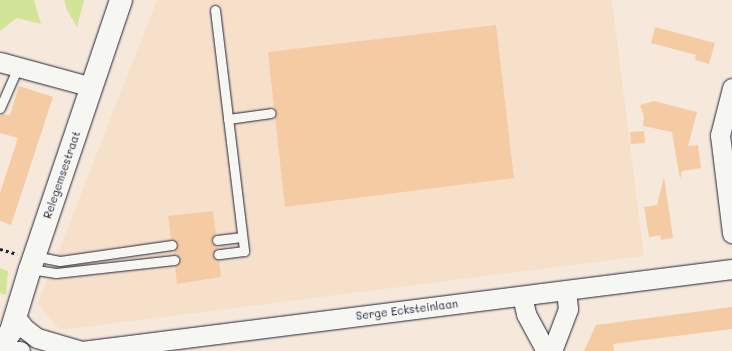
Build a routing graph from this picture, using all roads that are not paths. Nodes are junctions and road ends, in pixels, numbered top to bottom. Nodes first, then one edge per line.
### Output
1 (121, 0) edge
2 (215, 10) dead end
3 (0, 62) edge
4 (18, 67) junction
5 (92, 86) junction
6 (732, 88) edge
7 (0, 108) edge
8 (271, 113) dead end
9 (228, 119) junction
10 (732, 233) edge
11 (242, 237) junction
12 (217, 240) dead end
13 (172, 245) dead end
14 (218, 254) dead end
15 (27, 260) junction
16 (174, 260) dead end
17 (732, 269) edge
18 (566, 291) junction
19 (522, 296) junction
20 (16, 317) junction
21 (0, 348) edge
22 (3, 351) edge
23 (20, 351) edge
24 (82, 351) edge
25 (546, 351) edge
26 (552, 351) edge

1 - 5 street, Relegemsestraat
2 - 9 lane
3 - 4 street
4 - 5 street
4 - 7 lane
5 - 15 street, Relegemsestraat
6 - 10 street
8 - 9 lane
9 - 11 lane
11 - 12 lane
11 - 14 lane
13 - 15 lane
15 - 16 lane
15 - 20 street, Relegemsestraat
17 - 18 street, Serge Ecksteinlaan
18 - 19 street, Serge Ecksteinlaan
18 - 26 street
19 - 24 street, Serge Ecksteinlaan
19 - 25 street
20 - 21 street, Relegemsestraat
20 - 24 street, Serge Ecksteinlaan
22 - 23 street

